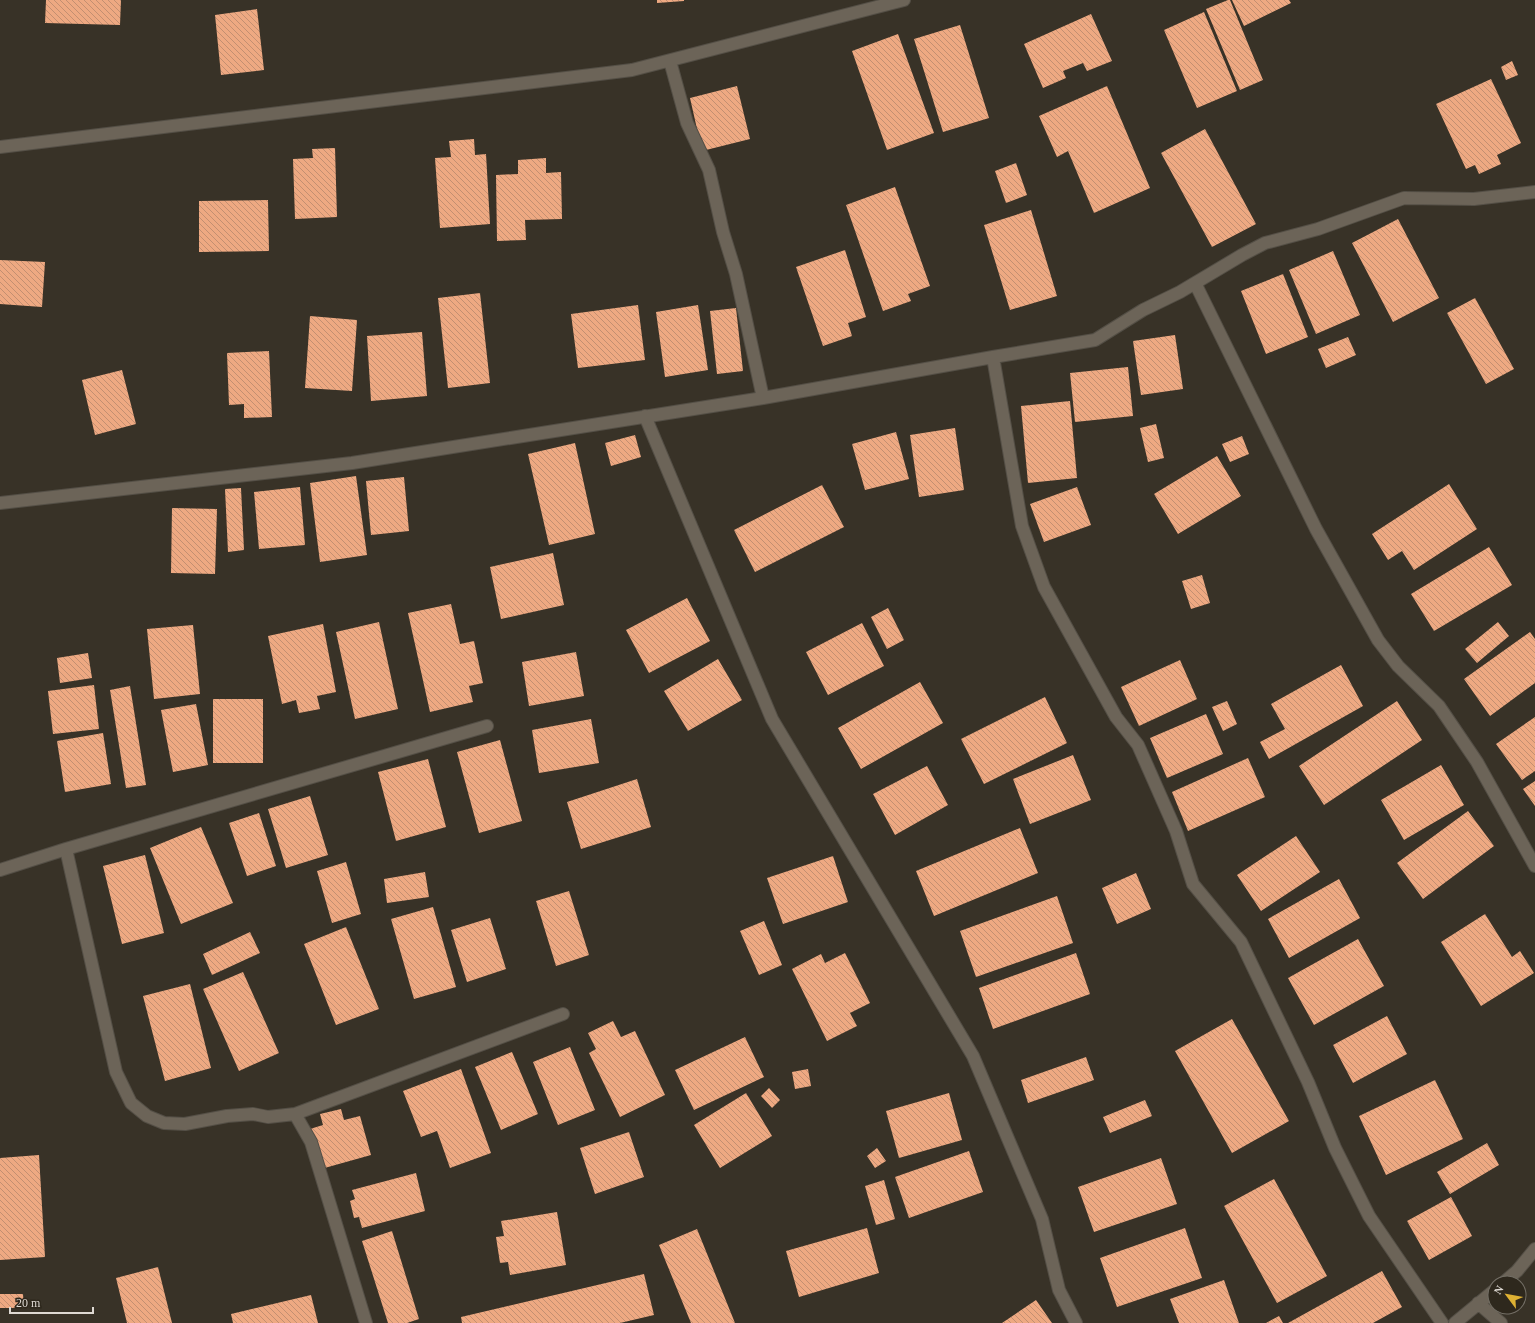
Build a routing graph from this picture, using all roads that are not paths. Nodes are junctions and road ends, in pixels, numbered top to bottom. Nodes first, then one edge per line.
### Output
1 (904, 0) edge
2 (670, 61) junction
3 (0, 147) edge
4 (1535, 192) edge
5 (1195, 283) junction
6 (992, 357) junction
7 (762, 398) junction
8 (644, 416) junction
9 (0, 503) edge
10 (487, 726) dead end
11 (66, 849) junction
12 (1535, 866) edge
13 (0, 870) edge
14 (563, 1014) dead end
15 (295, 1114) junction
16 (1535, 1249) edge
17 (1512, 1275) edge
18 (1487, 1296) edge
19 (1478, 1303) junction
20 (366, 1323) edge
21 (1076, 1323) edge
22 (1442, 1323) edge
23 (1455, 1323) edge
24 (1501, 1323) edge

1 - 2 street
2 - 3 street
2 - 7 street
4 - 5 street
5 - 6 street
5 - 12 street
6 - 7 street
6 - 22 street
7 - 8 street
8 - 9 street
8 - 21 street
10 - 11 street
11 - 13 street
11 - 15 street
14 - 15 street
15 - 20 street
16 - 17 street
18 - 19 street
19 - 23 street
19 - 24 street

